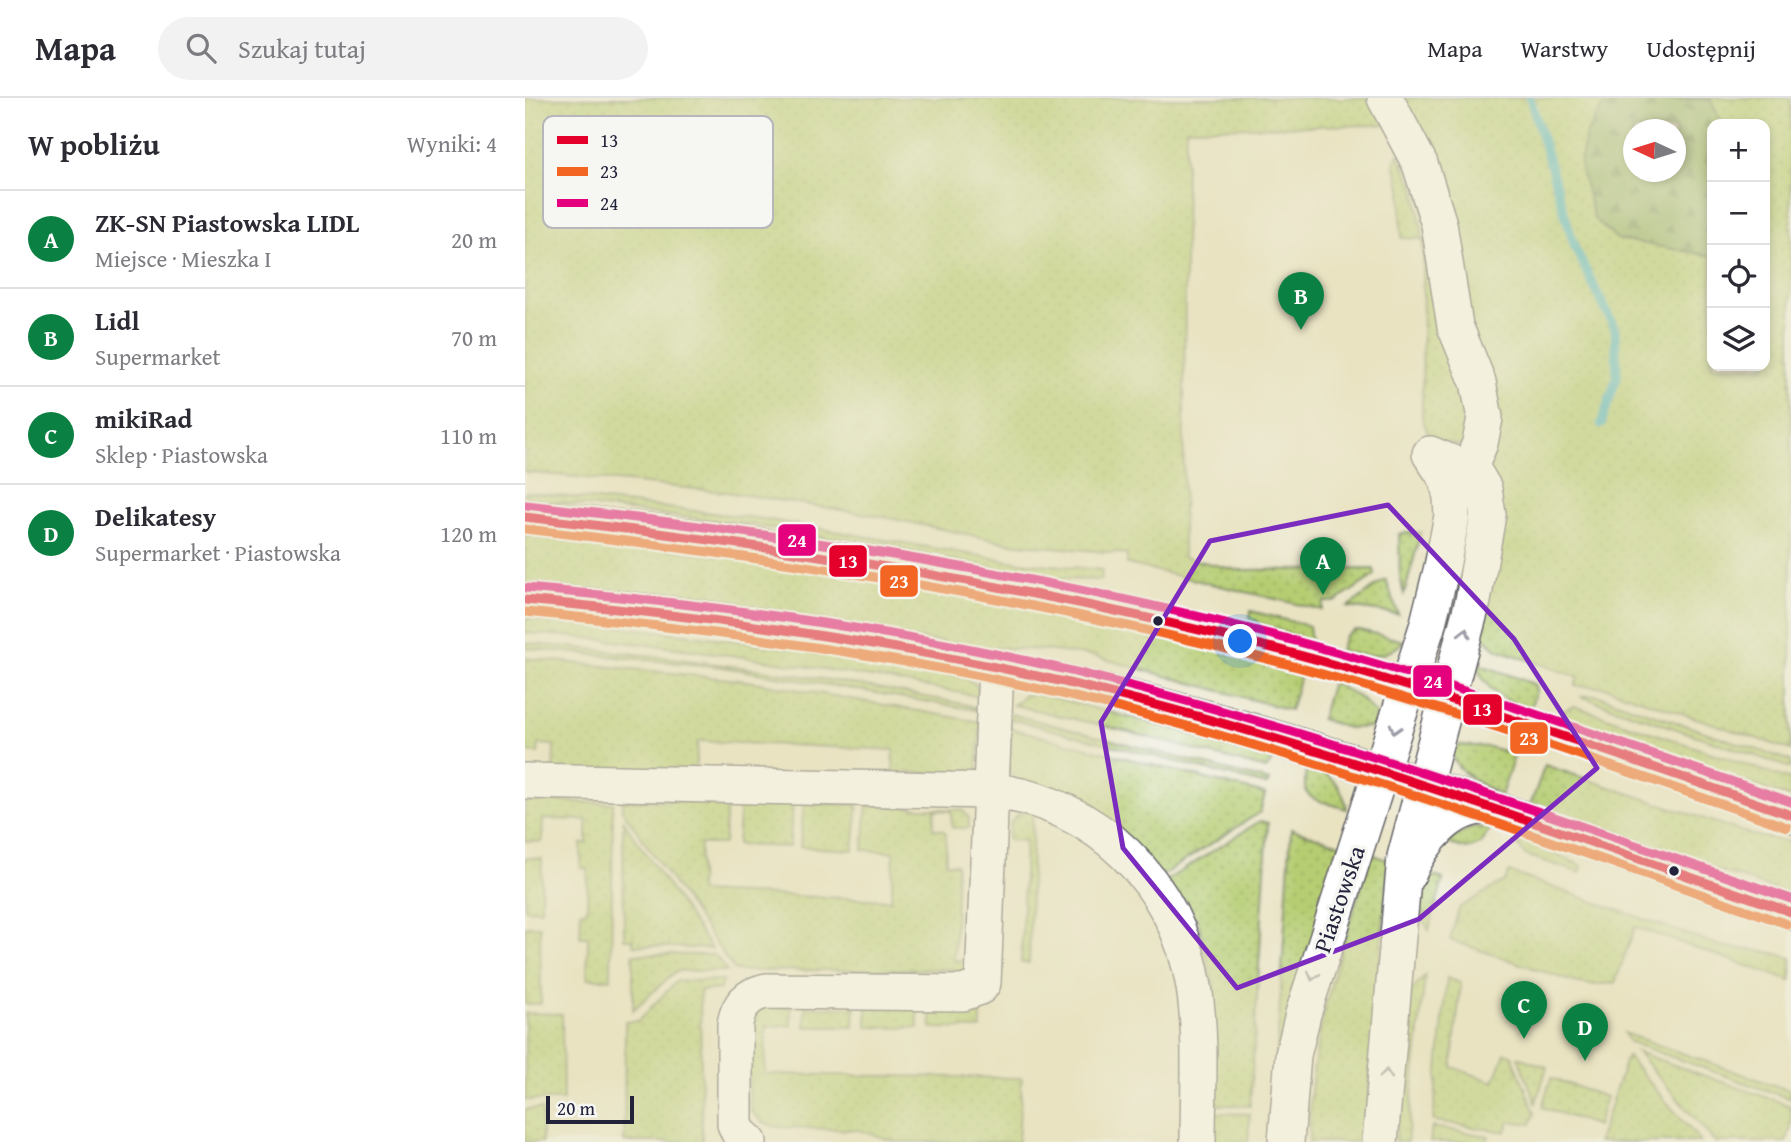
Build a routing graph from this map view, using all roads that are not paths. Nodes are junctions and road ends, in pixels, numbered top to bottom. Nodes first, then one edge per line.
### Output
1 (1385, 98) edge
2 (1460, 483) junction
3 (525, 517) edge
4 (525, 600) edge
5 (996, 667) junction
6 (1409, 686) junction
7 (1448, 699) junction
8 (1382, 772) junction
9 (525, 781) edge
10 (1422, 785) junction
11 (991, 791) junction
12 (1490, 807) junction
13 (1791, 815) edge
14 (1403, 887) junction
15 (1791, 912) edge
16 (1288, 1133) edge
17 (749, 1142) edge
18 (1198, 1142) edge
19 (1380, 1142) edge

1 - 2 street, Piastowska
2 - 6 street, Piastowska
7 -> 2 street, Piastowska
3 - 6 street
4 - 5 street
5 - 8 street
5 - 11 street
6 - 7 street
6 -> 8 street, Piastowska
7 - 10 street, Piastowska
7 - 13 street
8 - 10 street
8 -> 16 street, Piastowska
9 - 11 street
10 - 12 street
10 - 14 street, Piastowska
11 - 17 street
11 - 18 street
12 - 14 street, Piastowska
12 - 15 street
19 -> 14 street, Piastowska

